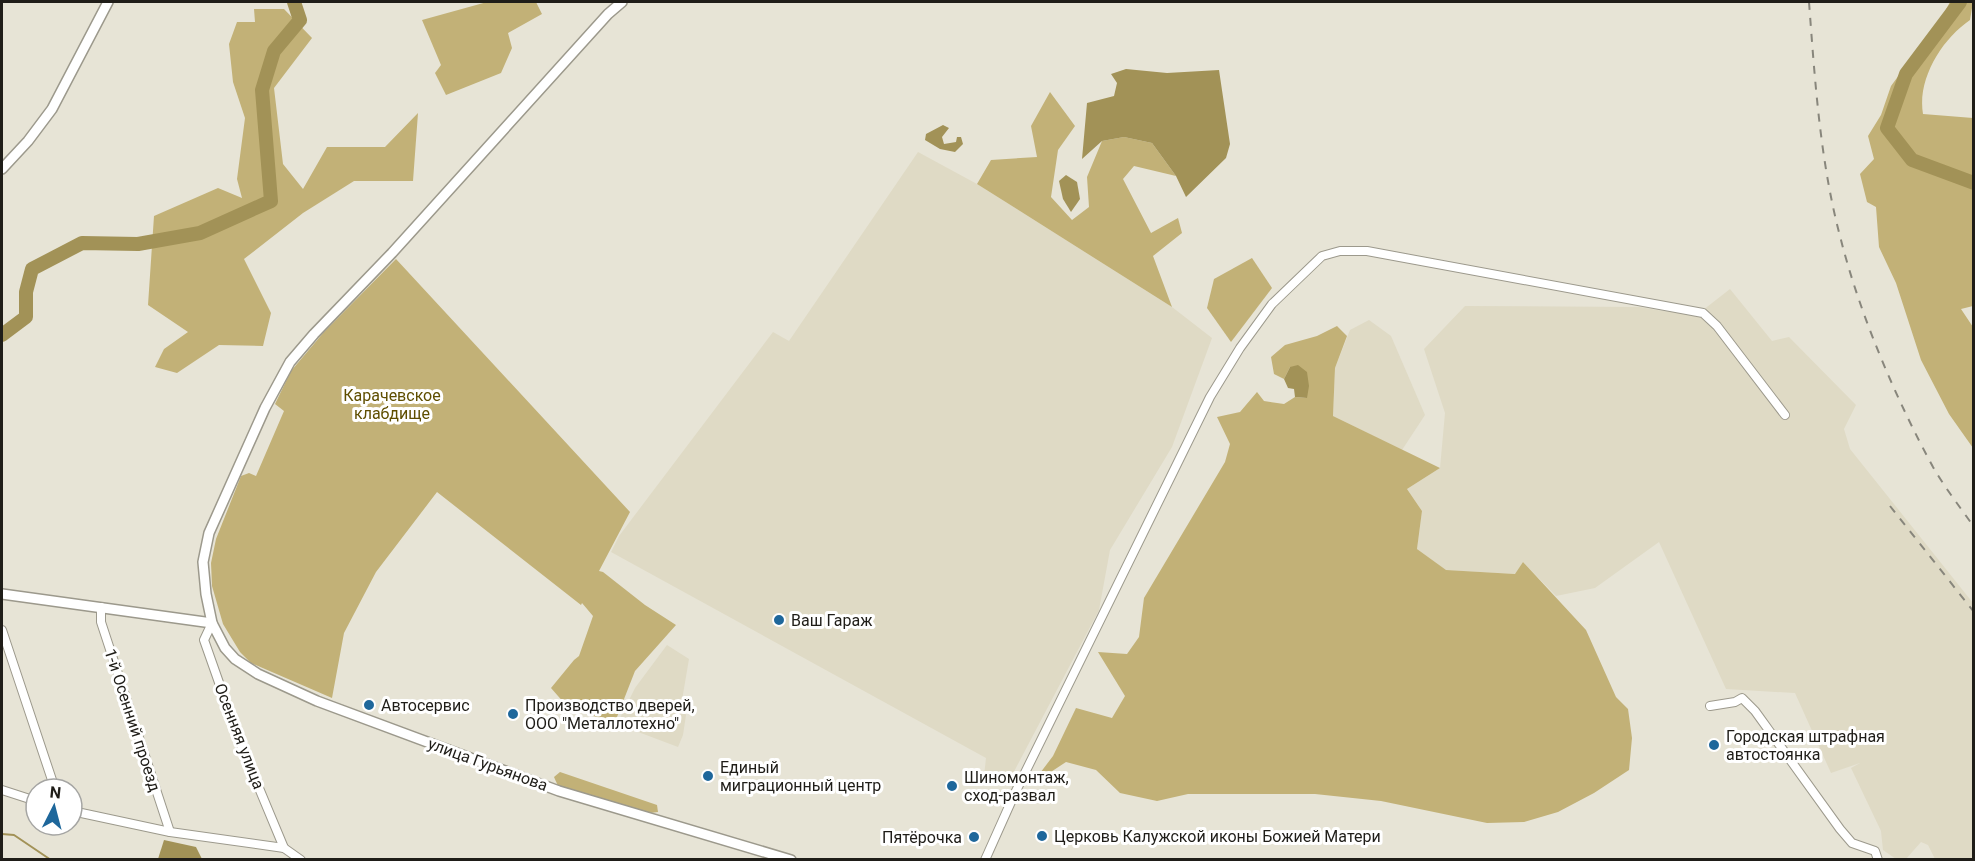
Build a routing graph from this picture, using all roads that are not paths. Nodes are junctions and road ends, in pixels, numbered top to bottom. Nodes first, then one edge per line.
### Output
1 (108, 2) edge
2 (622, 2) edge
3 (2, 169) edge
4 (1785, 415) dead end
5 (2, 594) edge
6 (101, 606) junction
7 (212, 623) junction
8 (2, 630) edge
9 (1710, 706) dead end
10 (51, 777) edge
11 (2, 790) edge
12 (24, 797) edge
13 (84, 814) edge
14 (170, 832) junction
15 (284, 848) junction
16 (301, 860) edge
17 (791, 860) edge
18 (985, 860) edge
19 (1878, 860) edge

1 - 3 street
2 - 7 street, улица Гурьянова
4 - 18 street
5 - 6 street
6 - 7 street
6 - 14 street, 1-й Осенний проезд
7 - 15 street, Осенняя улица
7 - 17 street, улица Гурьянова
8 - 10 street
9 - 19 street
11 - 12 street
13 - 14 street
14 - 15 street
15 - 16 street

